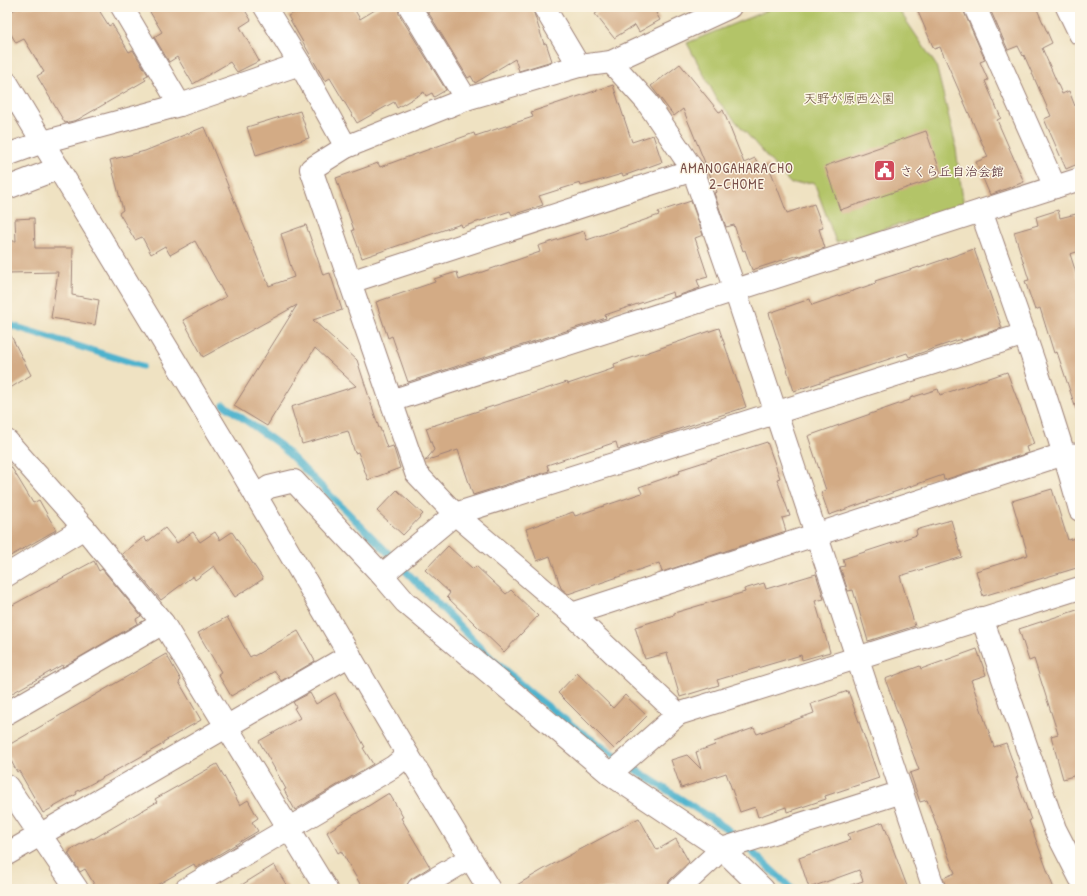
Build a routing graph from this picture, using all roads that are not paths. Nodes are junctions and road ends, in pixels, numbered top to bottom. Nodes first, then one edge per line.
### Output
1 (122, 7) edge
2 (265, 7) edge
3 (410, 7) edge
4 (544, 7) edge
5 (730, 7) edge
6 (975, 7) edge
7 (1067, 7) edge
8 (694, 14) edge
9 (1080, 34) edge
10 (611, 62) junction
11 (300, 64) junction
12 (579, 66) junction
13 (7, 83) edge
14 (466, 99) junction
15 (180, 105) junction
16 (43, 142) junction
17 (346, 147) junction
18 (7, 155) edge
19 (59, 168) junction
20 (693, 170) junction
21 (1080, 179) edge
22 (1055, 187) junction
23 (7, 188) edge
24 (981, 211) junction
25 (350, 282) junction
26 (736, 290) junction
27 (1025, 334) junction
28 (391, 401) junction
29 (776, 413) junction
30 (7, 441) edge
31 (1072, 455) edge
32 (256, 496) junction
33 (1080, 510) edge
34 (455, 514) junction
35 (84, 528) junction
36 (817, 534) junction
37 (7, 574) edge
38 (382, 575) junction
39 (1080, 588) edge
40 (572, 614) junction
41 (982, 618) junction
42 (163, 623) junction
43 (350, 655) junction
44 (857, 658) junction
45 (7, 713) edge
46 (678, 714) junction
47 (227, 727) junction
48 (408, 755) junction
49 (610, 774) junction
50 (7, 786) edge
51 (902, 792) junction
52 (288, 828) junction
53 (40, 834) junction
54 (722, 849) junction
55 (7, 854) edge
56 (470, 858) junction
57 (1080, 878) edge
58 (77, 889) edge
59 (186, 889) edge
60 (326, 889) edge
61 (418, 889) edge
62 (489, 889) edge
63 (679, 889) edge
64 (763, 889) edge
65 (934, 889) edge

1 - 15 main road
2 - 11 main road
3 - 14 main road
4 - 12 main road
5 - 8 main road
6 - 22 main road
7 - 9 main road
8 - 10 main road
10 - 12 main road
10 - 20 main road
11 - 15 main road
11 - 17 main road
12 - 14 main road
13 - 16 main road
14 - 17 main road
15 - 16 main road
16 - 18 main road
16 - 19 main road
17 - 25 main road
19 - 23 main road
19 - 32 main road
20 - 25 main road
20 - 26 main road
21 - 22 main road
22 - 24 main road
24 - 26 main road
24 - 27 main road
25 - 28 main road
26 - 28 main road
26 - 29 main road
27 - 29 main road
27 - 31 main road
28 - 34 main road
29 - 34 main road
29 - 36 main road
30 - 35 main road
31 - 33 main road
31 - 36 main road
32 - 38 main road
32 - 43 main road
34 - 38 main road
34 - 40 main road
35 - 37 main road
35 - 42 main road
36 - 40 main road
36 - 44 main road
38 - 49 main road
39 - 41 main road
40 - 46 main road
41 - 44 main road
41 - 57 main road
42 - 45 main road
42 - 47 main road
43 - 47 main road
43 - 48 main road
44 - 46 main road
44 - 51 main road
46 - 49 main road
47 - 52 main road
47 - 53 main road
48 - 52 main road
48 - 56 main road
49 - 54 main road
50 - 53 main road
51 - 54 main road
51 - 65 main road
52 - 59 main road
52 - 60 main road
53 - 55 main road
53 - 58 main road
54 - 63 main road
54 - 64 main road
56 - 61 main road
56 - 62 main road

